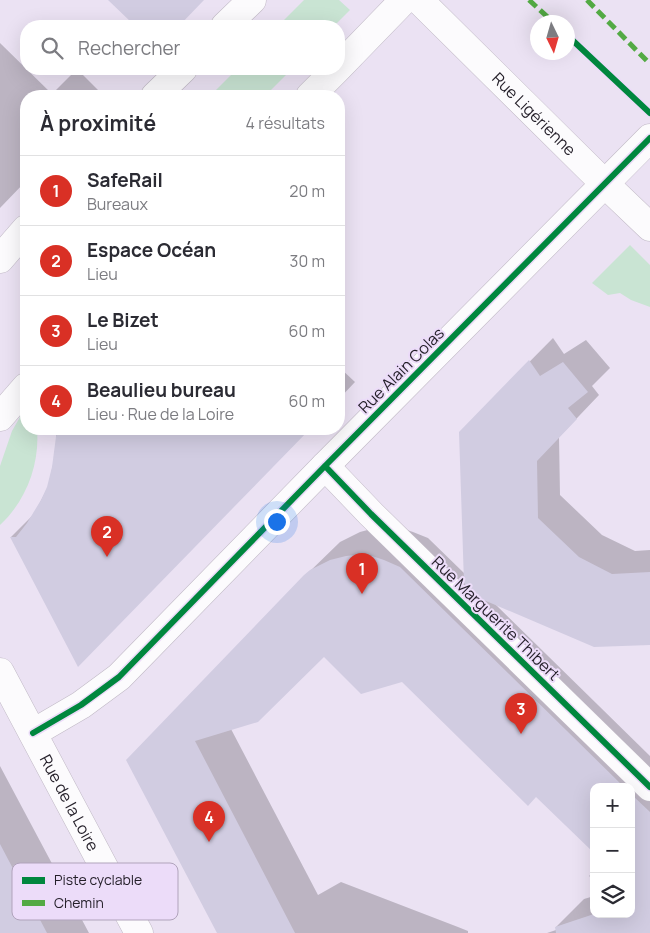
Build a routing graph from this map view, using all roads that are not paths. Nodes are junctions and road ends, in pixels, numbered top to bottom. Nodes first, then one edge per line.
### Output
1 (252, 0) edge
2 (404, 0) edge
3 (419, 0) edge
4 (231, 20) edge
5 (345, 61) edge
6 (177, 75) edge
7 (331, 75) edge
8 (161, 90) edge
9 (316, 90) edge
10 (650, 138) edge
11 (605, 184) junction
12 (650, 227) edge
13 (20, 237) edge
14 (0, 259) edge
15 (20, 394) edge
16 (0, 417) edge
17 (325, 466) junction
18 (0, 672) edge
19 (32, 733) junction
20 (650, 787) edge
21 (102, 863) edge
22 (132, 920) edge
23 (139, 933) edge

1 - 4 street
2 - 5 street
3 - 11 street, Rue Ligérienne
6 - 8 street
7 - 9 street
10 - 11 street, Rue Alain Colas
11 - 12 street, Rue Ligérienne
11 - 17 street, Rue Alain Colas
13 - 14 street
15 - 16 street
17 - 19 street, Rue Alain Colas
17 - 20 street, Rue Marguerite Thibert
18 - 19 street, Rue de la Loire
19 - 21 street, Rue de la Loire
22 - 23 street, Rue de la Loire

